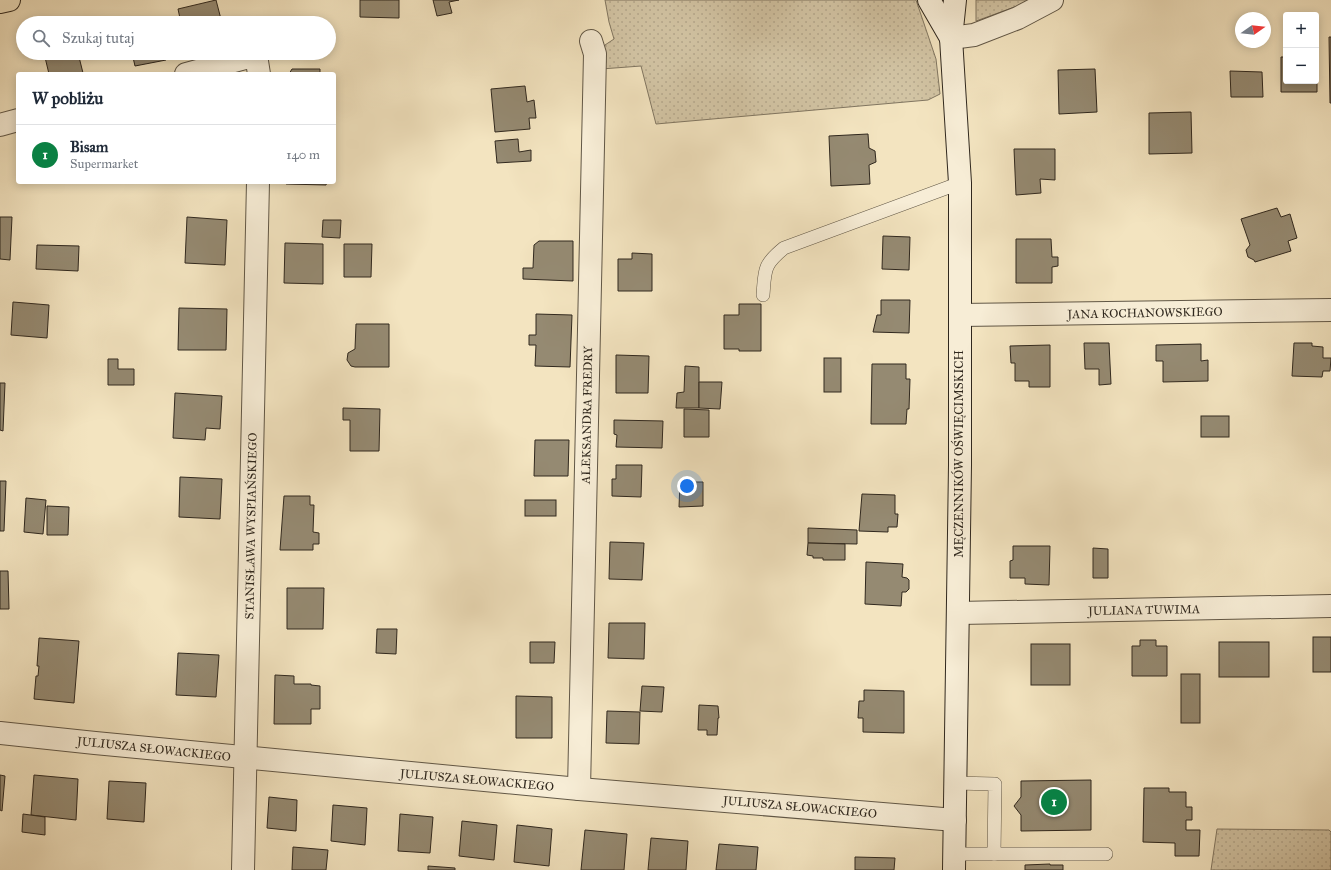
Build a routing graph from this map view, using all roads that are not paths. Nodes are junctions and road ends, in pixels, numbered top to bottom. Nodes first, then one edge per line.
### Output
1 (8, 0) edge
2 (929, 0) edge
3 (955, 0) edge
4 (1052, 0) edge
5 (0, 2) edge
6 (952, 38) junction
7 (591, 41) dead end
8 (257, 64) edge
9 (200, 72) edge
10 (16, 121) edge
11 (0, 125) edge
12 (960, 183) junction
13 (258, 184) edge
14 (763, 295) dead end
15 (1331, 310) edge
16 (960, 315) junction
17 (1331, 606) edge
18 (958, 613) junction
19 (0, 733) edge
20 (246, 758) junction
21 (955, 784) junction
22 (579, 789) junction
23 (955, 820) junction
24 (994, 854) junction
25 (1106, 854) dead end
26 (954, 862) edge
27 (243, 870) edge

1 - 5 main road
2 - 6 street, MĘCZENNIKÓW OŚWIĘCIMSKICH
3 - 6 street, MĘCZENNIKÓW OŚWIĘCIMSKICH
4 - 6 street
6 - 12 street, MĘCZENNIKÓW OŚWIĘCIMSKICH
7 - 22 street, ALEKSANDRA FREDRY
8 - 9 street
10 - 11 street
12 - 14 lane
12 - 16 street, MĘCZENNIKÓW OŚWIĘCIMSKICH
13 - 20 street, STANISŁAWA WYSPIAŃSKIEGO
15 - 16 street, JANA KOCHANOWSKIEGO
16 - 18 street, MĘCZENNIKÓW OŚWIĘCIMSKICH
17 - 18 street, JULIANA TUWIMA
18 - 21 street, MĘCZENNIKÓW OŚWIĘCIMSKICH
19 - 20 street, JULIUSZA SŁOWACKIEGO
20 - 22 street, JULIUSZA SŁOWACKIEGO
20 - 27 street, STANISŁAWA WYSPIAŃSKIEGO
21 - 23 street, MĘCZENNIKÓW OŚWIĘCIMSKICH
21 - 24 lane
22 - 23 street, JULIUSZA SŁOWACKIEGO
23 - 26 street, MĘCZENNIKÓW OŚWIĘCIMSKICH
24 - 25 lane
24 - 26 lane

